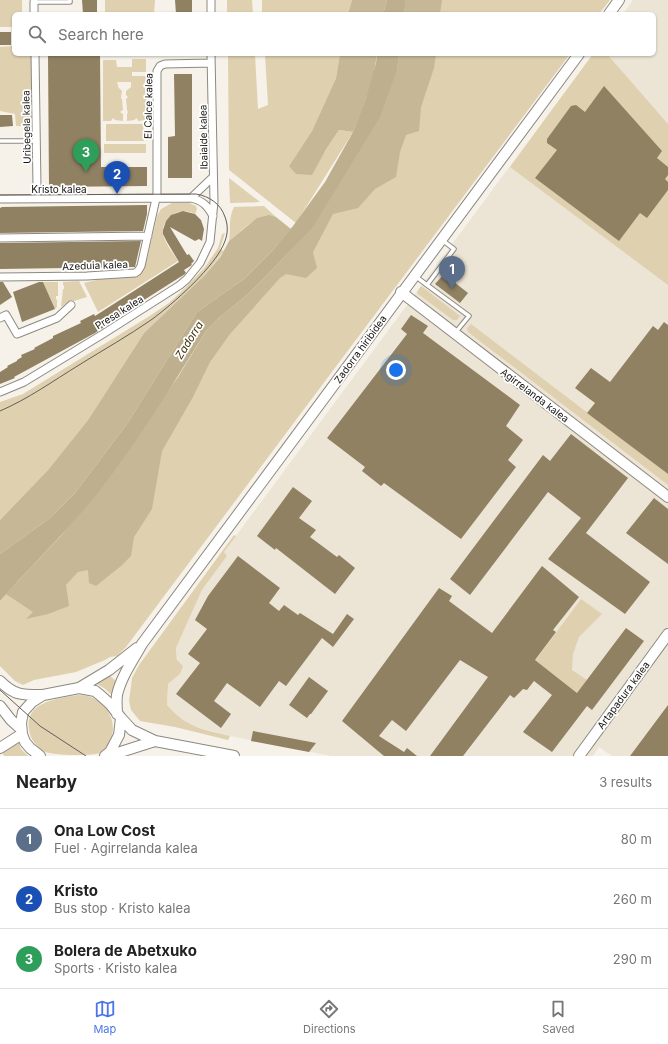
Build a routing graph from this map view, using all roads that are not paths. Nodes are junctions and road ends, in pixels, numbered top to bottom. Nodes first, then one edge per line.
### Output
1 (70, 0) edge
2 (211, 0) edge
3 (619, 0) edge
4 (34, 1) edge
5 (34, 12) edge
6 (211, 12) edge
7 (610, 12) edge
8 (35, 56) edge
9 (211, 56) edge
10 (578, 56) edge
11 (211, 63) junction
12 (0, 141) edge
13 (36, 141) junction
14 (214, 177) junction
15 (156, 198) junction
16 (191, 198) junction
17 (0, 199) edge
18 (36, 199) junction
19 (213, 217) junction
20 (148, 236) junction
21 (0, 238) edge
22 (441, 239) junction
23 (414, 275) junction
24 (0, 277) edge
25 (427, 285) junction
26 (402, 292) junction
27 (71, 304) dead end
28 (0, 318) edge
29 (455, 334) junction
30 (0, 392) edge
31 (668, 497) edge
32 (668, 634) edge
33 (142, 644) junction
34 (0, 681) edge
35 (79, 688) junction
36 (43, 695) junction
37 (0, 706) edge
38 (119, 716) junction
39 (21, 732) junction
40 (155, 741) junction
41 (0, 748) edge
42 (198, 752) edge
43 (40, 756) edge
44 (107, 756) edge
45 (234, 756) edge
46 (579, 756) edge

1 - 4 lane
2 - 6 street
3 - 7 main road
4 - 5 street
8 - 13 street, Uribegela kalea
9 - 11 street, Ibaialde kalea
10 - 22 main road, Zadorra hiribidea
11 - 14 street, Ibaialde kalea
11 - 15 street, El Calce kalea
12 - 13 lane
13 - 18 street, Uribegela kalea
14 - 16 street
14 - 19 street, Ibaialde kalea
15 - 16 street, Kristo kalea
15 - 18 street, Kristo kalea
15 - 20 street, Azeduia kalea
16 - 19 street
17 - 18 street, Kristo kalea
19 - 30 street, Presa kalea
20 - 21 street
20 - 24 street, Azeduia kalea
22 - 23 main road, Zadorra hiribidea
22 - 25 lane
23 - 25 lane
23 - 26 main road, Zadorra hiribidea
25 - 29 lane
26 - 29 main road, Agirrelanda kalea
26 - 33 main road, Zadorra hiribidea
27 - 28 street
29 - 31 main road, Agirrelanda kalea
32 - 46 main road, Artapadura kalea
33 - 35 main road, Zadorra hiribidea
33 - 38 main road, Zadorra hiribidea
34 - 36 main road
35 - 36 main road, Zadorra hiribidea
35 - 38 main road, Zadorra hiribidea
36 - 39 main road, Zadorra hiribidea
37 - 39 main road
38 - 40 main road
38 - 44 main road, Zadorra hiribidea
39 - 41 main road
39 - 43 main road
40 - 42 main road
40 - 44 main road
42 - 45 main road

